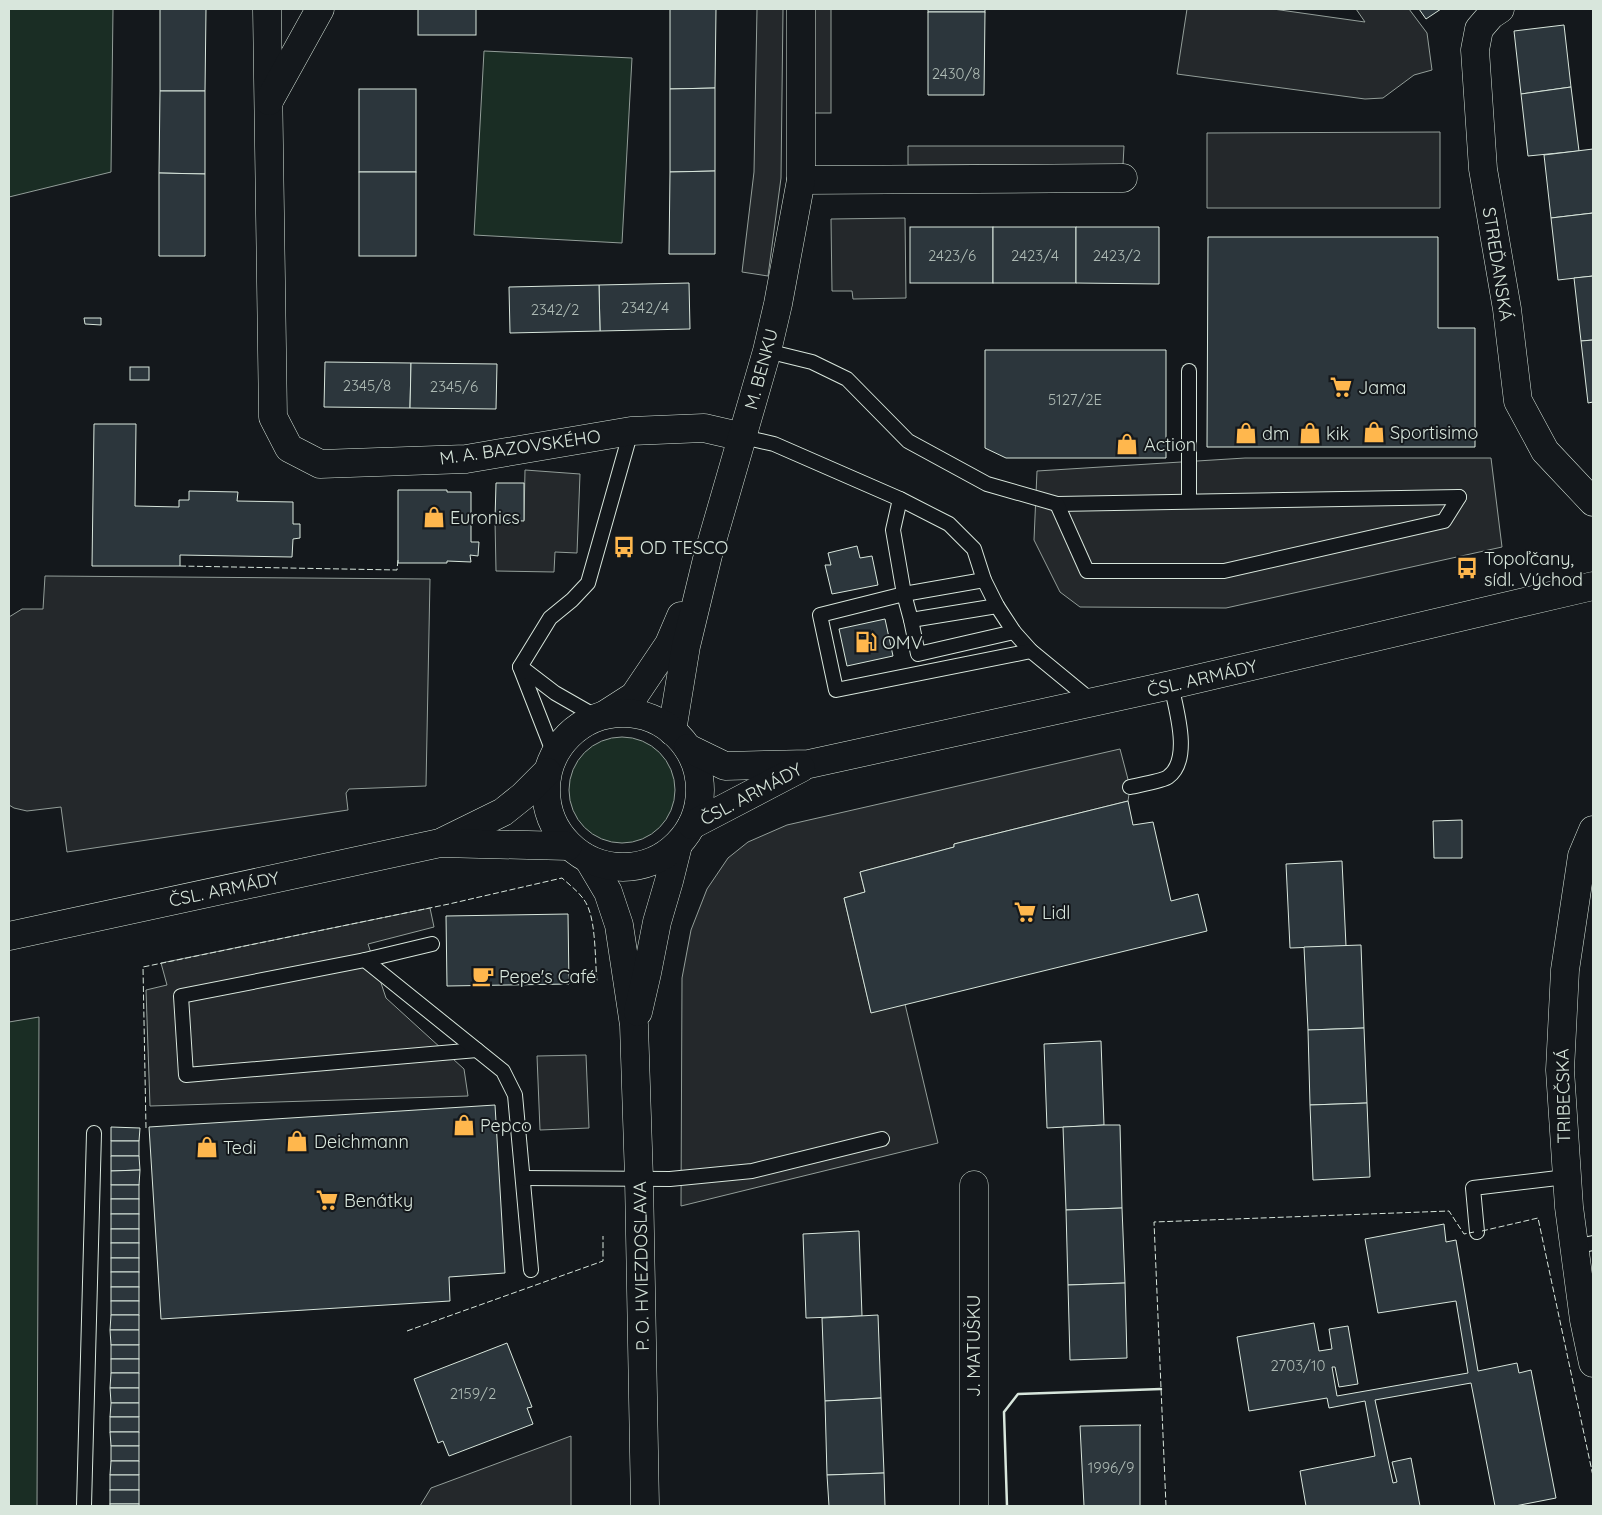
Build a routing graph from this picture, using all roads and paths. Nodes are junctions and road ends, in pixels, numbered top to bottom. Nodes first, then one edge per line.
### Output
1 (267, 9) edge
2 (320, 9) edge
3 (801, 9) edge
4 (1500, 9) edge
5 (269, 102) junction
6 (1123, 178) dead end
7 (801, 180) junction
8 (767, 351) junction
9 (1188, 371) dead end
10 (631, 431) junction
11 (743, 437) junction
12 (900, 499) junction
13 (1190, 501) junction
14 (1593, 502) edge
15 (1057, 504) junction
16 (708, 555) junction
17 (984, 580) junction
18 (1593, 586) edge
19 (904, 594) junction
20 (997, 606) junction
21 (911, 620) junction
22 (1014, 632) junction
23 (1031, 651) junction
24 (520, 667) junction
25 (1171, 685) junction
26 (1093, 703) junction
27 (602, 716) junction
28 (680, 739) junction
29 (550, 763) junction
30 (810, 764) junction
31 (1130, 787) dead end
32 (1593, 830) edge
33 (685, 835) junction
34 (440, 843) junction
35 (579, 853) junction
36 (9, 936) edge
37 (432, 944) dead end
38 (365, 960) junction
39 (634, 1025) junction
40 (477, 1050) junction
41 (94, 1133) dead end
42 (882, 1139) dead end
43 (1566, 1177) junction
44 (523, 1178) junction
45 (639, 1179) junction
46 (974, 1185) dead end
47 (1477, 1232) dead end
48 (1584, 1245) edge
49 (531, 1270) dead end
50 (1593, 1363) edge
51 (84, 1506) edge
52 (645, 1506) edge
53 (974, 1506) edge

1 - 5 street, M. A. BAZOVSKÉHO
2 - 5 street, M. A. BAZOVSKÉHO
3 - 7 street, M. BENKU
4 - 14 street, STREĎANSKÁ
5 - 10 street, M. A. BAZOVSKÉHO
6 - 7 street
7 - 8 street, M. BENKU
8 - 11 street, M. BENKU
8 - 15 lane
9 - 13 lane
10 - 11 street, M. A. BAZOVSKÉHO
10 - 24 lane
11 - 12 lane
11 - 16 street, M. BENKU
12 - 17 lane
12 - 19 lane
13 - 15 lane
13 - 15 lane
16 - 27 street, M. BENKU
16 - 28 street, M. BENKU
17 - 19 lane
17 - 20 lane
18 - 25 street, ČSL. ARMÁDY
19 - 21 lane
19 - 23 lane
20 - 21 lane
20 - 22 lane
21 - 22 lane
22 - 23 lane
23 - 26 lane
24 - 27 lane
24 - 29 lane
25 - 26 street, ČSL. ARMÁDY
25 - 31 lane
26 - 30 street, ČSL. ARMÁDY
27 - 28 street
27 - 29 street
28 - 30 street, ČSL. ARMÁDY
28 - 33 street
29 - 34 street
29 - 35 street
30 - 33 street, ČSL. ARMÁDY
32 - 43 street, TRIBEČSKÁ
33 - 35 street
33 - 39 street, P. O. HVIEZDOSLAVA
34 - 35 street
34 - 36 street, ČSL. ARMÁDY
35 - 39 street, P. O. HVIEZDOSLAVA
37 - 38 lane
38 - 40 lane
38 - 40 lane
39 - 45 street, P. O. HVIEZDOSLAVA
40 - 44 lane
41 - 51 lane
42 - 45 lane
43 - 47 lane
43 - 48 street, TRIBEČSKÁ
44 - 45 lane
44 - 49 lane
45 - 52 street, P. O. HVIEZDOSLAVA
46 - 53 street, J. MATUŠKU
48 - 50 street, TRIBEČSKÁ

